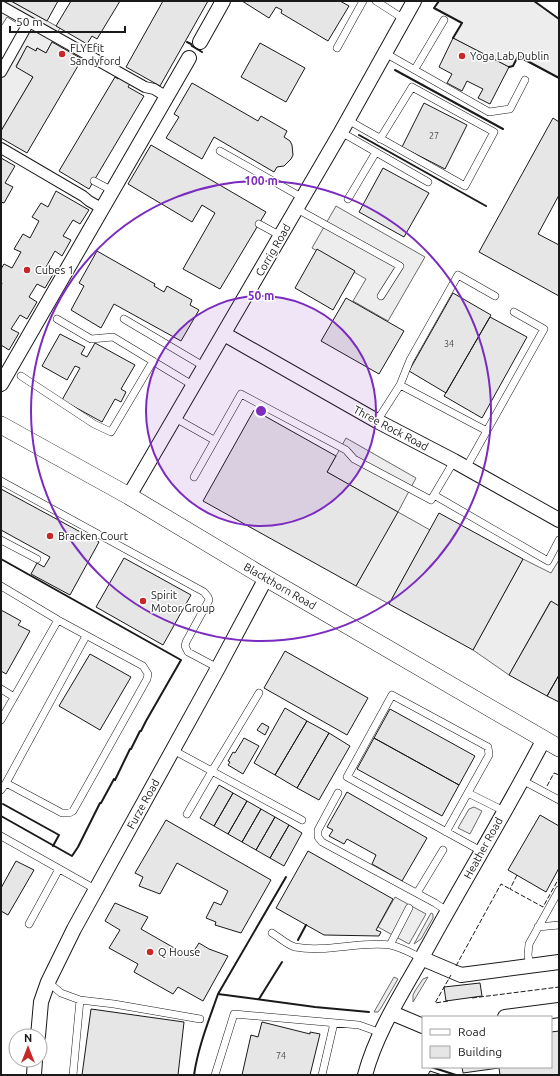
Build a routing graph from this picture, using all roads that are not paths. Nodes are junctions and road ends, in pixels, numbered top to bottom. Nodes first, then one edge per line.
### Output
1 (223, 1) edge
2 (363, 1) edge
3 (376, 1) edge
4 (414, 1) edge
5 (1, 6) edge
6 (404, 19) junction
7 (444, 20) dead end
8 (29, 22) junction
9 (200, 42) dead end
10 (337, 48) dead end
11 (385, 53) junction
12 (182, 62) dead end
13 (415, 70) junction
14 (1, 72) edge
15 (525, 80) dead end
16 (167, 97) junction
17 (344, 126) junction
18 (380, 139) junction
19 (1, 148) edge
20 (220, 151) dead end
21 (376, 152) junction
22 (94, 181) dead end
23 (428, 182) dead end
24 (113, 191) junction
25 (348, 198) dead end
26 (300, 203) junction
27 (103, 209) junction
28 (259, 224) dead end
29 (281, 236) junction
30 (381, 296) dead end
31 (495, 296) dead end
32 (514, 312) dead end
33 (57, 319) dead end
34 (124, 319) dead end
35 (224, 334) junction
36 (153, 361) junction
37 (205, 367) junction
38 (21, 376) dead end
39 (1, 382) edge
40 (400, 384) junction
41 (194, 386) junction
42 (175, 418) junction
43 (377, 421) junction
44 (1, 425) edge
45 (487, 431) junction
46 (214, 440) junction
47 (460, 464) junction
48 (194, 477) dead end
49 (1, 481) edge
50 (434, 495) junction
51 (129, 496) junction
52 (559, 520) edge
53 (1, 540) edge
54 (559, 540) edge
55 (36, 559) dead end
56 (266, 578) junction
57 (1, 586) edge
58 (58, 620) junction
59 (86, 636) junction
60 (218, 668) junction
61 (1, 689) edge
62 (259, 693) dead end
63 (14, 696) junction
64 (1, 720) edge
65 (544, 739) junction
66 (559, 748) edge
67 (173, 750) junction
68 (212, 771) junction
69 (522, 780) junction
70 (6, 783) junction
71 (1, 790) edge
72 (338, 793) dead end
73 (468, 793) junction
74 (559, 800) edge
75 (504, 811) junction
76 (187, 814) dead end
77 (302, 820) dead end
78 (446, 832) junction
79 (1, 836) edge
80 (443, 850) dead end
81 (481, 851) junction
82 (59, 868) junction
83 (95, 889) junction
84 (559, 890) edge
85 (417, 893) junction
86 (409, 908) dead end
87 (448, 911) junction
88 (29, 924) dead end
89 (559, 925) edge
90 (538, 927) junction
91 (272, 933) dead end
92 (390, 945) junction
93 (421, 958) junction
94 (559, 962) edge
95 (530, 966) junction
96 (48, 982) junction
97 (80, 1000) junction
98 (559, 1010) edge
99 (392, 1013) junction
100 (513, 1016) edge
101 (200, 1019) dead end
102 (334, 1023) junction
103 (422, 1026) edge
104 (39, 1028) edge
105 (381, 1033) junction
106 (73, 1075) edge
107 (215, 1075) edge
108 (322, 1075) edge
109 (365, 1075) edge

1 - 9 street
2 - 10 lane
3 - 6 lane
4 - 6 street, Corrig Road
5 - 8 street
6 - 11 street, Corrig Road
7 - 13 lane
8 - 14 street
8 - 16 street
11 - 13 lane
11 - 17 street, Corrig Road
12 - 16 street
13 - 15 lane
16 - 24 street
17 - 18 lane
17 - 21 lane
17 - 26 street, Corrig Road
18 - 18 lane
19 - 27 street
20 - 26 lane
21 - 23 lane
21 - 25 lane
22 - 24 lane
24 - 27 street
26 - 29 street, Corrig Road
26 - 30 lane
27 - 39 street
28 - 29 lane
29 - 35 street, Corrig Road
31 - 40 lane
32 - 45 lane
33 - 36 lane
34 - 37 lane
35 - 37 street, Corrig Road
35 - 43 street, Three Rock Road
36 - 38 lane
36 - 41 lane
37 - 41 street, Corrig Road
40 - 43 lane
40 - 45 lane
41 - 42 street, Corrig Road
42 - 46 lane
42 - 51 street, Corrig Road
43 - 47 street, Three Rock Road
44 - 51 street, Blackthorn Road
45 - 47 lane
46 - 48 lane
46 - 50 lane
47 - 50 lane
47 - 52 street, Three Rock Road
49 - 60 lane
50 - 54 lane
51 - 56 street, Blackthorn Road
53 - 55 lane
56 - 60 street, Furze Road
56 - 65 street, Blackthorn Road
57 - 58 lane
58 - 59 lane
58 - 63 lane
59 - 70 lane
59 - 70 lane
60 - 67 street, Furze Road
61 - 63 lane
62 - 68 lane
63 - 64 lane
65 - 66 street, Blackthorn Road
65 - 69 street, Heather Road
67 - 68 lane
67 - 83 street, Furze Road
68 - 76 lane
68 - 77 lane
69 - 74 lane
69 - 75 street, Heather Road
70 - 71 lane
72 - 85 lane
73 - 75 lane
73 - 78 lane
73 - 78 lane
75 - 81 street, Heather Road
78 - 81 lane
79 - 82 lane
80 - 85 lane
81 - 87 street, Heather Road
82 - 83 lane
82 - 88 lane
83 - 96 street, Furze Road
84 - 90 lane
85 - 87 lane
86 - 92 lane
87 - 93 street, Heather Road
89 - 90 lane
90 - 95 lane
91 - 92 lane
92 - 93 lane
93 - 95 street
93 - 99 street, Heather Road
94 - 95 street
96 - 97 lane
96 - 104 street, Furze Road
97 - 101 lane
97 - 106 lane
98 - 100 street
99 - 103 street
99 - 105 street, Heather Road
102 - 105 lane
102 - 107 lane
102 - 108 lane
105 - 109 street, Heather Road

